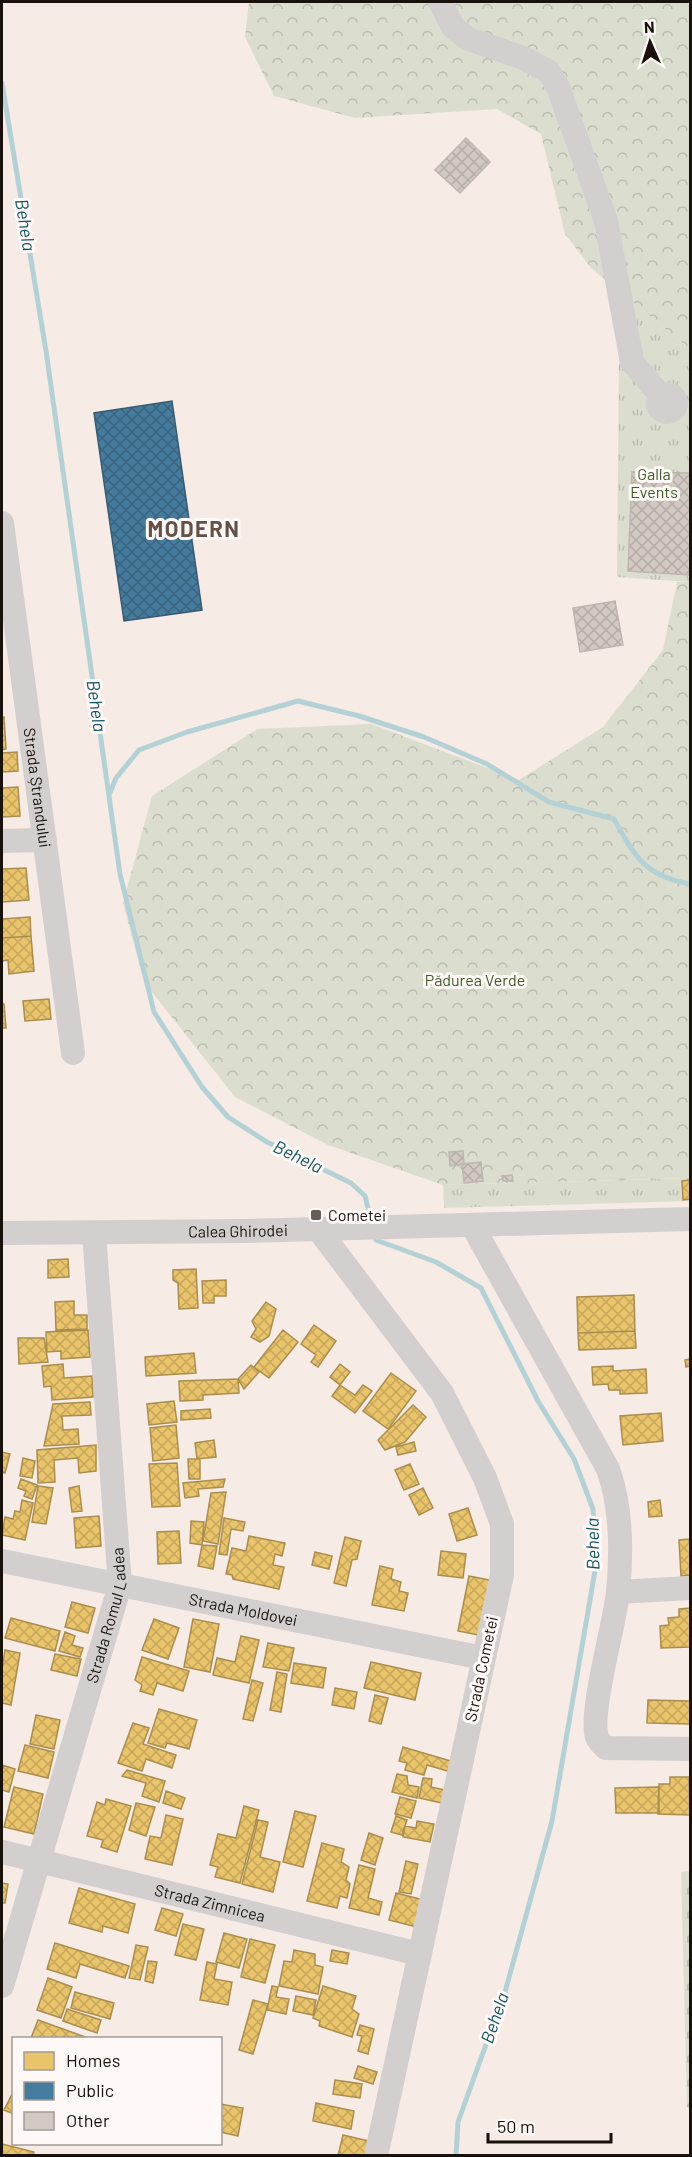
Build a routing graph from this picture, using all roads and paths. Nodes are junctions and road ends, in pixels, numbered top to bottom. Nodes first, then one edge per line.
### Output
1 (440, 2) edge
2 (661, 396) dead end
3 (2, 523) edge
4 (45, 840) junction
5 (2, 841) edge
6 (73, 1053) dead end
7 (690, 1219) edge
8 (472, 1225) junction
9 (318, 1229) junction
10 (2, 1233) edge
11 (94, 1234) junction
12 (2, 1561) edge
13 (120, 1585) junction
14 (690, 1588) edge
15 (618, 1592) junction
16 (483, 1658) junction
17 (690, 1749) edge
18 (2, 1852) edge
19 (39, 1861) junction
20 (419, 1954) junction
21 (2, 1986) edge
22 (376, 2156) edge

1 - 2 street
3 - 4 street, Strada Ștrandului
4 - 5 street
4 - 6 street, Strada Ștrandului
7 - 8 street, Calea Ghirodei
8 - 9 street, Calea Ghirodei
8 - 15 street
9 - 11 street, Calea Ghirodei
9 - 16 street, Strada Cometei
10 - 11 street, Calea Ghirodei
11 - 13 street, Strada Romul Ladea
12 - 13 street, Strada Moldovei
13 - 16 street, Strada Moldovei
13 - 19 street, Strada Romul Ladea
14 - 15 street
15 - 17 street
16 - 20 street, Strada Cometei
18 - 19 street, Strada Zimnicea
19 - 20 street, Strada Zimnicea
19 - 21 street, Strada Romul Ladea
20 - 22 street, Strada Cometei

